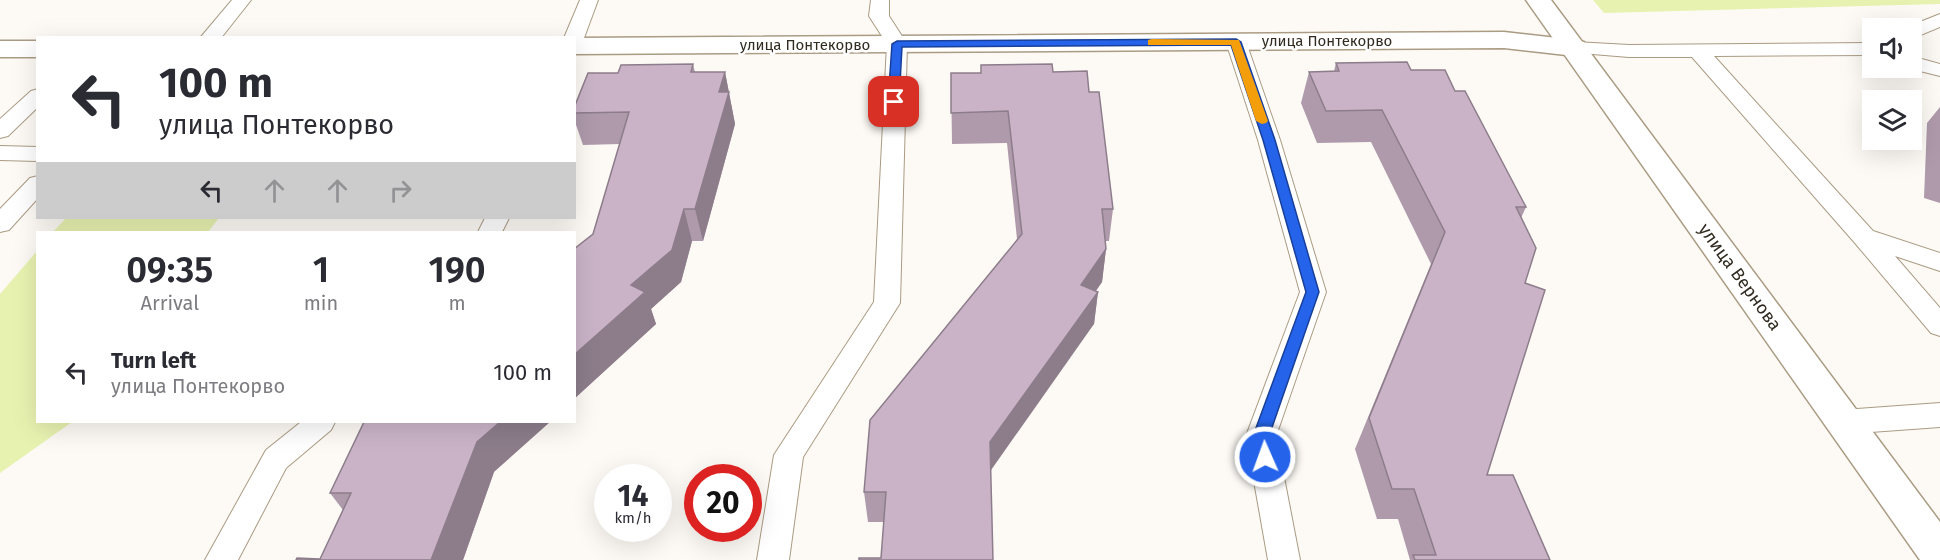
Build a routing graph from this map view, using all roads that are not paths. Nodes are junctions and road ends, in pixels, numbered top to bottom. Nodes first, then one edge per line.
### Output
1 (242, 0) edge
2 (589, 0) edge
3 (880, 0) edge
4 (1538, 0) edge
5 (1940, 20) edge
6 (1922, 28) edge
7 (212, 36) edge
8 (575, 36) edge
9 (1236, 42) junction
10 (897, 44) junction
11 (576, 46) edge
12 (1575, 48) junction
13 (0, 49) edge
14 (36, 49) edge
15 (1862, 50) edge
16 (1697, 51) junction
17 (1922, 65) edge
18 (1940, 70) edge
19 (36, 97) edge
20 (0, 131) edge
21 (0, 153) edge
22 (36, 154) edge
23 (36, 185) edge
24 (0, 224) edge
25 (1864, 237) junction
26 (1940, 262) edge
27 (1940, 326) edge
28 (1940, 415) edge
29 (1843, 422) junction
30 (320, 423) edge
31 (1940, 555) edge
32 (221, 560) edge
33 (772, 560) edge
34 (1284, 560) edge

1 - 7 lane
2 - 8 lane
3 - 10 lane
4 - 12 street, улица Вернова
5 - 6 lane
9 - 10 street, улица Понтекорво
9 - 12 street, улица Понтекорво
9 - 34 lane
10 - 11 street, улица Понтекорво
10 - 33 lane
12 - 16 lane
12 - 29 street, улица Вернова
13 - 14 street
15 - 16 lane
16 - 25 lane
17 - 18 lane
19 - 20 lane
21 - 22 lane
23 - 24 lane
25 - 26 lane
25 - 27 lane
28 - 29 lane
29 - 31 street, улица Вернова
30 - 32 lane

